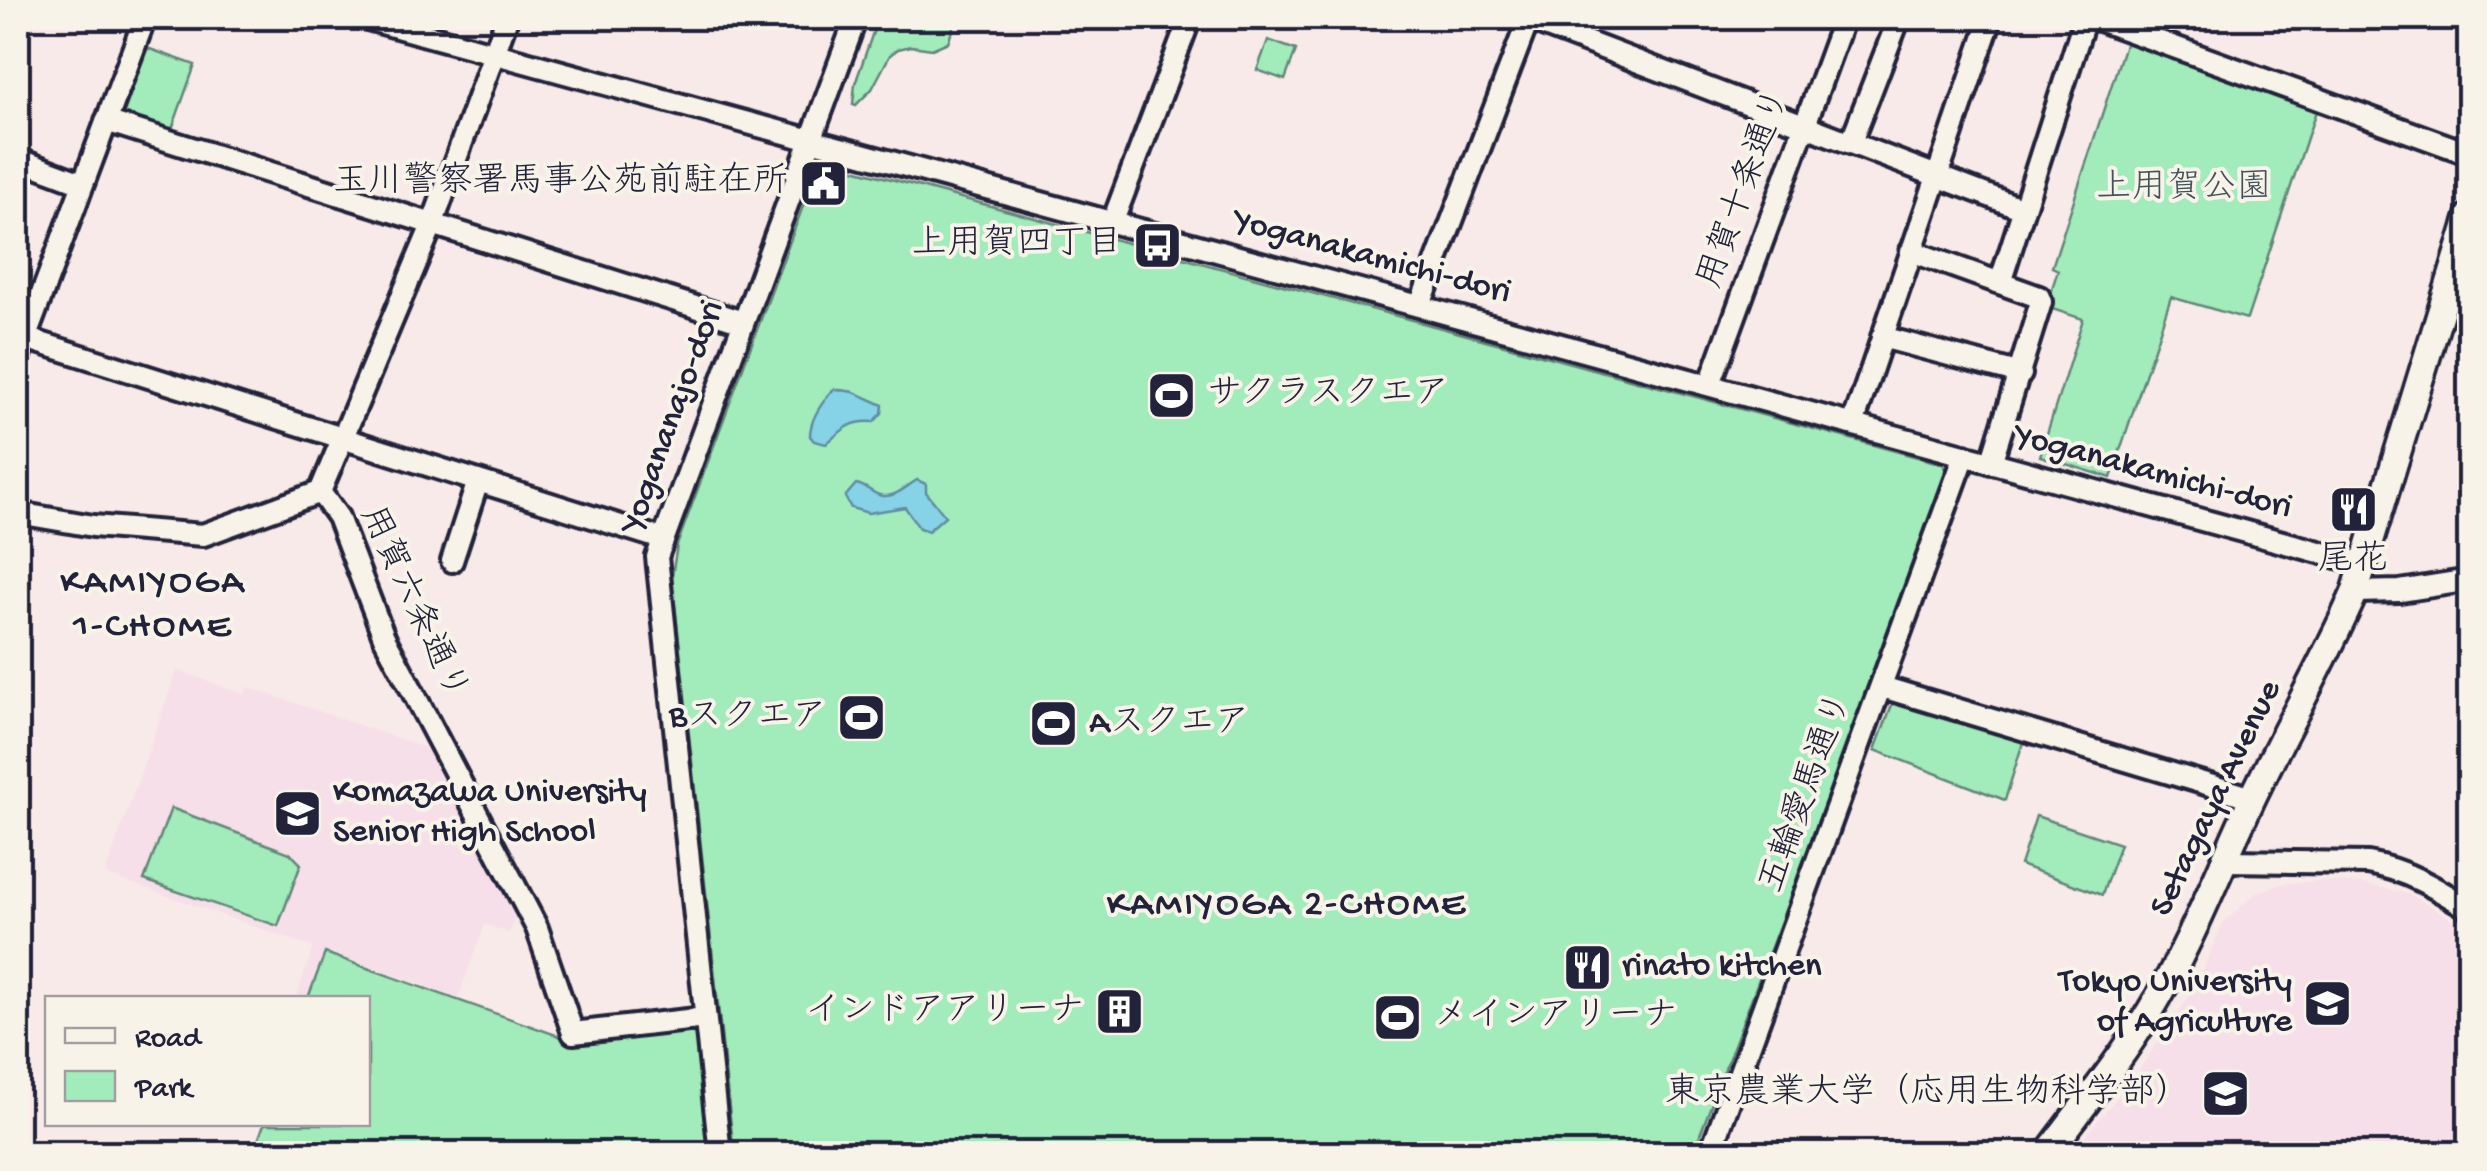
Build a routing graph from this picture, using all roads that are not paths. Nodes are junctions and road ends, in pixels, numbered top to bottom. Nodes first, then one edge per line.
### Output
1 (145, 18) edge
2 (364, 18) edge
3 (507, 18) edge
4 (856, 18) edge
5 (1190, 18) edge
6 (1527, 18) edge
7 (1844, 18) edge
8 (1899, 18) edge
9 (1991, 18) edge
10 (2085, 18) edge
11 (2094, 18) edge
12 (494, 53) junction
13 (106, 121) junction
14 (1804, 122) junction
15 (810, 140) junction
16 (1851, 142) junction
17 (2470, 154) edge
18 (18, 159) edge
19 (1937, 176) junction
20 (82, 183) junction
21 (2023, 208) junction
22 (2470, 216) edge
23 (1113, 222) junction
24 (432, 224) junction
25 (1912, 251) junction
26 (2461, 273) edge
27 (2000, 283) junction
28 (1420, 305) junction
29 (743, 322) junction
30 (23, 333) edge
31 (1882, 336) junction
32 (2020, 374) junction
33 (1710, 384) junction
34 (1852, 424) junction
35 (343, 437) junction
36 (1964, 455) junction
37 (1991, 463) junction
38 (478, 481) junction
39 (320, 492) junction
40 (18, 513) edge
41 (662, 539) junction
42 (452, 561) dead end
43 (2363, 564) junction
44 (2470, 580) edge
45 (2355, 592) junction
46 (1882, 687) junction
47 (2253, 798) junction
48 (2226, 860) junction
49 (2470, 908) edge
50 (705, 1018) junction
51 (720, 1154) edge
52 (1710, 1154) edge
53 (2047, 1154) edge

1 - 13 street
2 - 12 street, Yoganakamichi-dori
3 - 12 street, 用賀六条通り
4 - 15 street, Yogananajo-dori
5 - 23 street
6 - 14 street
6 - 28 street
7 - 14 street, 用賀十条通り
8 - 16 street
9 - 19 street
10 - 21 street
11 - 17 street
12 - 15 street, Yoganakamichi-dori
12 - 24 street, 用賀六条通り
13 - 20 street
13 - 24 street
14 - 16 street
14 - 33 street, 用賀十条通り
15 - 23 street, Yoganakamichi-dori
15 - 29 street, Yogananajo-dori
16 - 19 street
18 - 20 street
19 - 21 street
19 - 25 street
20 - 30 street
21 - 27 street
22 - 26 main road, Setagaya Avenue
23 - 28 street, Yoganakamichi-dori
24 - 29 street
24 - 35 street, 用賀六条通り
25 - 27 street
25 - 31 street
26 - 43 main road, Setagaya Avenue
27 - 32 street
28 - 33 street, Yoganakamichi-dori
29 - 41 street, Yogananajo-dori
30 - 35 street
31 - 32 street
31 - 34 street
32 - 37 street
33 - 34 street, Yoganakamichi-dori
34 - 36 street, Yoganakamichi-dori
35 - 38 street
35 - 39 street, 用賀六条通り
36 - 37 street, Yoganakamichi-dori
36 - 46 street, 五輪愛馬通り
37 - 43 street, Yoganakamichi-dori
38 - 41 street
38 - 42 street
39 - 40 street
39 - 50 street, 用賀六条通り
41 - 50 street, Yogananajo-dori
43 - 45 main road, Setagaya Avenue
44 - 45 street
45 - 47 main road, Setagaya Avenue
46 - 47 street
46 - 52 street, 五輪愛馬通り
47 - 48 main road, Setagaya Avenue
48 - 49 street
48 - 53 main road, Setagaya Avenue
50 - 51 street, Yogananajo-dori

